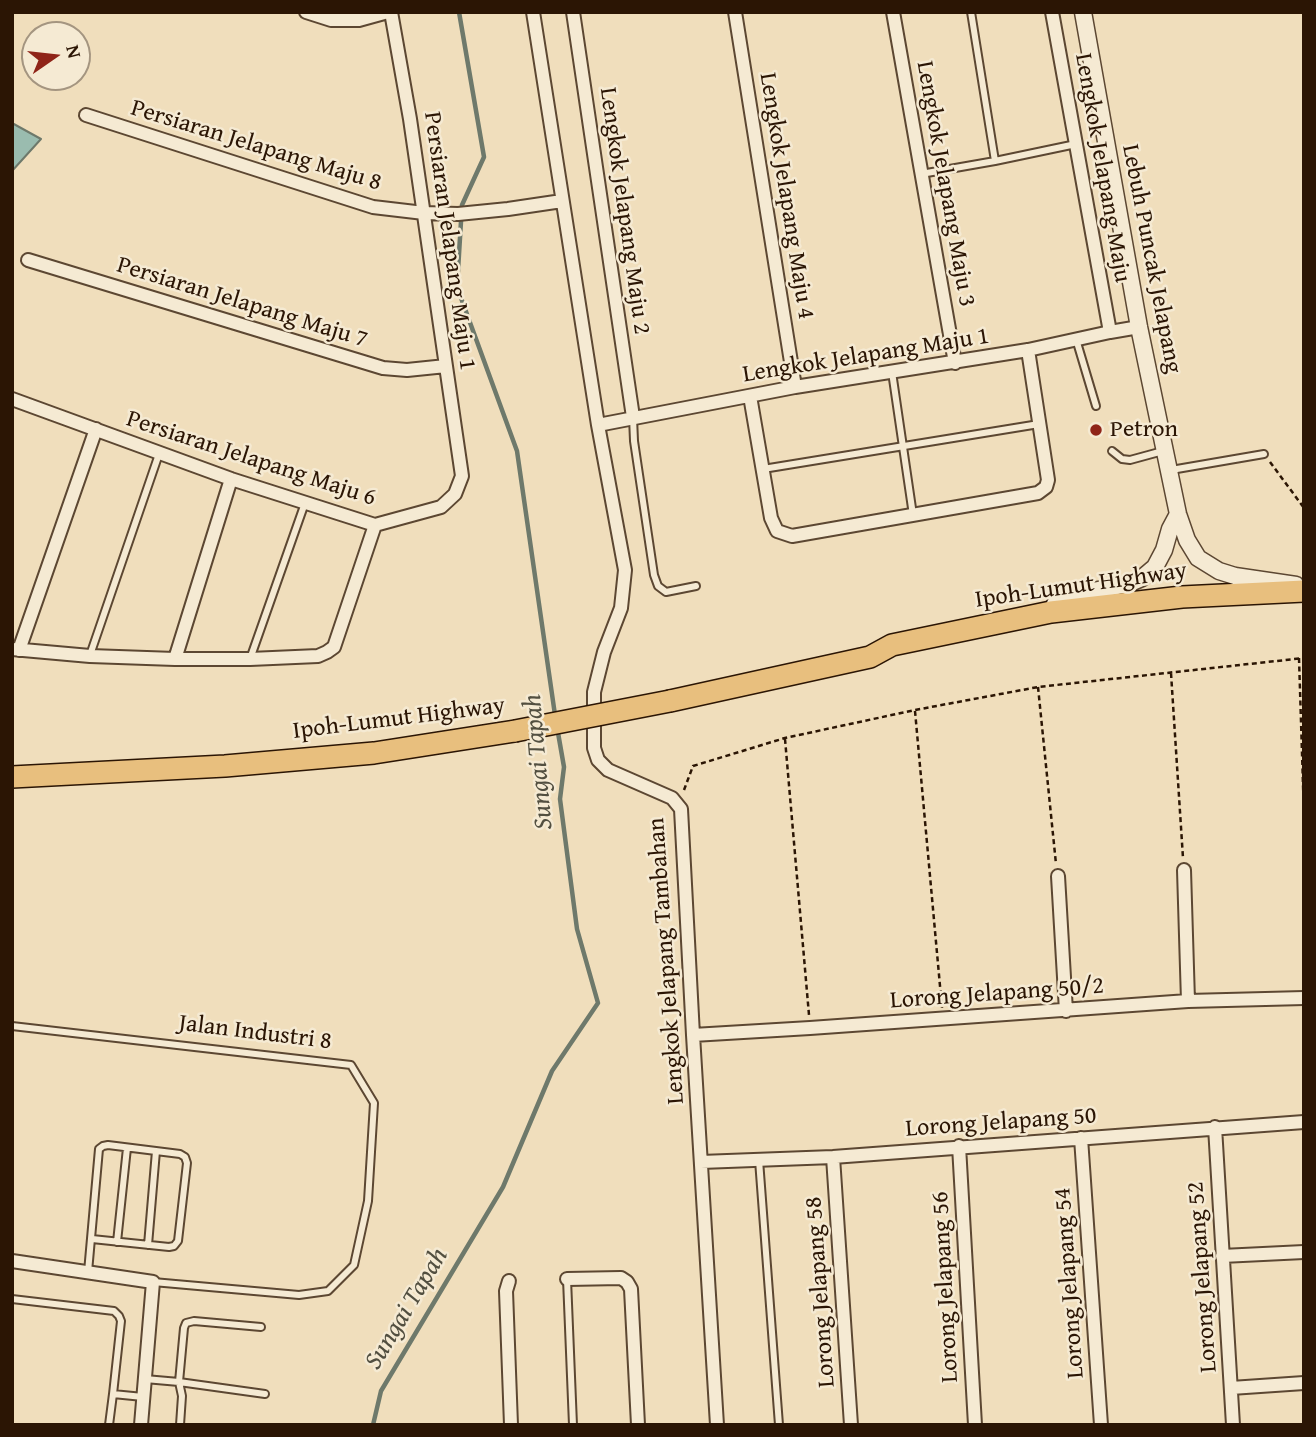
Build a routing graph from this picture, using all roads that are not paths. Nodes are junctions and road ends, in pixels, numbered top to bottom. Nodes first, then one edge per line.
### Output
1 (306, 12) edge
2 (389, 12) edge
3 (533, 12) edge
4 (573, 12) edge
5 (735, 12) edge
6 (893, 12) edge
7 (971, 12) edge
8 (1052, 12) edge
9 (1083, 12) edge
10 (86, 115) dead end
11 (1076, 144) junction
12 (995, 161) junction
13 (921, 174) junction
14 (562, 201) junction
15 (424, 214) junction
16 (28, 260) dead end
17 (1139, 327) junction
18 (1110, 332) junction
19 (1076, 339) junction
20 (1028, 350) junction
21 (954, 363) junction
22 (446, 366) junction
23 (892, 372) junction
24 (795, 387) junction
25 (750, 396) junction
26 (13, 402) edge
27 (1096, 406) dead end
28 (633, 417) junction
29 (1039, 424) junction
30 (598, 425) junction
31 (96, 429) junction
32 (903, 446) junction
33 (1112, 451) dead end
34 (1165, 451) junction
35 (160, 452) junction
36 (1264, 454) road end
37 (763, 469) junction
38 (1169, 470) junction
39 (461, 476) joint
40 (230, 479) junction
41 (305, 503) junction
42 (1178, 514) junction
43 (913, 515) junction
44 (375, 525) junction
45 (696, 586) dead end
46 (1304, 586) edge
47 (1304, 591) edge
48 (1304, 603) edge
49 (1051, 612) junction
50 (15, 649) edge
51 (89, 656) junction
52 (870, 657) junction
53 (175, 659) junction
54 (250, 659) junction
55 (12, 777) edge
56 (1184, 870) road end
57 (1058, 876) road end
58 (1304, 998) edge
59 (1188, 1001) junction
60 (1066, 1011) junction
61 (12, 1026) edge
62 (692, 1035) junction
63 (1304, 1122) edge
64 (1215, 1127) junction
65 (1081, 1138) junction
66 (959, 1146) junction
67 (127, 1148) junction
68 (156, 1151) junction
69 (833, 1157) junction
70 (759, 1160) junction
71 (701, 1162) junction
72 (92, 1239) junction
73 (117, 1242) junction
74 (148, 1245) junction
75 (1304, 1252) edge
76 (1222, 1256) junction
77 (12, 1261) edge
78 (88, 1272) junction
79 (567, 1279) joint
80 (509, 1281) dead end
81 (153, 1282) junction
82 (12, 1300) edge
83 (261, 1328) dead end
84 (145, 1379) junction
85 (179, 1382) junction
86 (1304, 1383) edge
87 (1231, 1388) junction
88 (113, 1394) junction
89 (265, 1394) dead end
90 (143, 1397) junction
91 (109, 1425) edge
92 (141, 1425) edge
93 (180, 1425) edge
94 (511, 1425) edge
95 (573, 1425) edge
96 (638, 1425) edge
97 (717, 1425) edge
98 (779, 1425) edge
99 (851, 1425) edge
100 (975, 1425) edge
101 (1101, 1425) edge
102 (1233, 1425) edge

1 - 2 street
2 - 15 street, Persiaran Jelapang Maju 1
3 - 14 street, Lengkok Jelapang Tambahan
4 - 28 street, Lengkok Jelapang Maju 2
5 - 24 street, Lengkok Jelapang Maju 4
6 - 13 street, Lengkok Jelapang Maju 3
7 - 12 lane
8 - 11 street, Lengkok Jelapang Maju
9 - 17 street, Lebuh Puncak Jelapang
10 - 15 street, Persiaran Jelapang Maju 8
11 - 12 lane
11 - 18 street, Lengkok Jelapang Maju
12 - 13 lane
13 - 21 street, Lengkok Jelapang Maju 3
14 - 15 street, Persiaran Jelapang Maju 8
14 - 30 street, Lengkok Jelapang Tambahan
15 - 22 street, Persiaran Jelapang Maju 1
16 - 22 street, Persiaran Jelapang Maju 7
17 - 18 street, Lengkok Jelapang Maju 1
17 - 34 street, Lebuh Puncak Jelapang
18 - 19 street, Lengkok Jelapang Maju 1
19 - 20 street, Lengkok Jelapang Maju 1
19 - 27 lane
20 - 21 street, Lengkok Jelapang Maju 1
20 - 29 street
21 - 23 street, Lengkok Jelapang Maju 1
22 - 39 street, Persiaran Jelapang Maju 1
23 - 24 street, Lengkok Jelapang Maju 1
23 - 32 lane
24 - 25 street, Lengkok Jelapang Maju 1
25 - 28 street, Lengkok Jelapang Maju 1
25 - 37 street
26 - 31 street, Persiaran Jelapang Maju 6
28 - 30 street, Lengkok Jelapang Maju 1
28 - 45 lane
29 - 32 lane
29 - 43 street
30 - 62 street, Lengkok Jelapang Tambahan
31 - 35 street, Persiaran Jelapang Maju 6
31 - 50 street
32 - 37 lane
32 - 43 lane
33 - 34 lane
34 - 38 street, Lebuh Puncak Jelapang
35 - 40 street, Persiaran Jelapang Maju 6
35 - 51 lane
36 - 38 lane
37 - 43 street
38 - 42 street, Lebuh Puncak Jelapang
39 - 44 street, Persiaran Jelapang Maju 6
40 - 41 street, Persiaran Jelapang Maju 6
40 - 53 street
41 - 44 street, Persiaran Jelapang Maju 6
41 - 54 lane
42 - 46 street, Lebuh Puncak Jelapang
42 - 49 street
44 - 54 street
47 - 49 highway, Ipoh-Lumut Highway
48 - 52 highway, Ipoh-Lumut Highway
49 - 52 highway, Ipoh-Lumut Highway
50 - 51 street
51 - 53 street
52 - 55 highway, Ipoh-Lumut Highway, bridge
53 - 54 street
56 - 59 street
57 - 60 street
58 - 59 street, Lorong Jelapang 50/2
59 - 60 street, Lorong Jelapang 50/2
60 - 62 street, Lorong Jelapang 50/2
61 - 81 lane, Jalan Industri 8
62 - 71 street, Lengkok Jelapang Tambahan
63 - 64 street, Lorong Jelapang 50
64 - 65 street, Lorong Jelapang 50
64 - 76 street, Lorong Jelapang 52
65 - 66 street, Lorong Jelapang 50
65 - 101 street, Lorong Jelapang 54
66 - 69 street, Lorong Jelapang 50
66 - 100 street, Lorong Jelapang 56
67 - 68 lane
67 - 72 lane
67 - 73 lane
68 - 74 lane
68 - 74 lane
69 - 70 street, Lorong Jelapang 50
69 - 99 street, Lorong Jelapang 58
70 - 71 street, Lorong Jelapang 50
70 - 98 lane
71 - 97 street, Lengkok Jelapang Tambahan
72 - 73 lane
72 - 78 lane
73 - 74 lane
75 - 76 street
76 - 87 street, Lorong Jelapang 52
77 - 78 street, Jalan Industri 8
78 - 81 street, Jalan Industri 8
79 - 95 lane
79 - 96 street
80 - 94 street
81 - 84 street
82 - 88 lane
83 - 85 lane
84 - 85 lane
84 - 90 street
85 - 89 lane
85 - 93 lane
86 - 87 street
87 - 102 street, Lorong Jelapang 52
88 - 90 lane
88 - 91 lane
90 - 92 street

